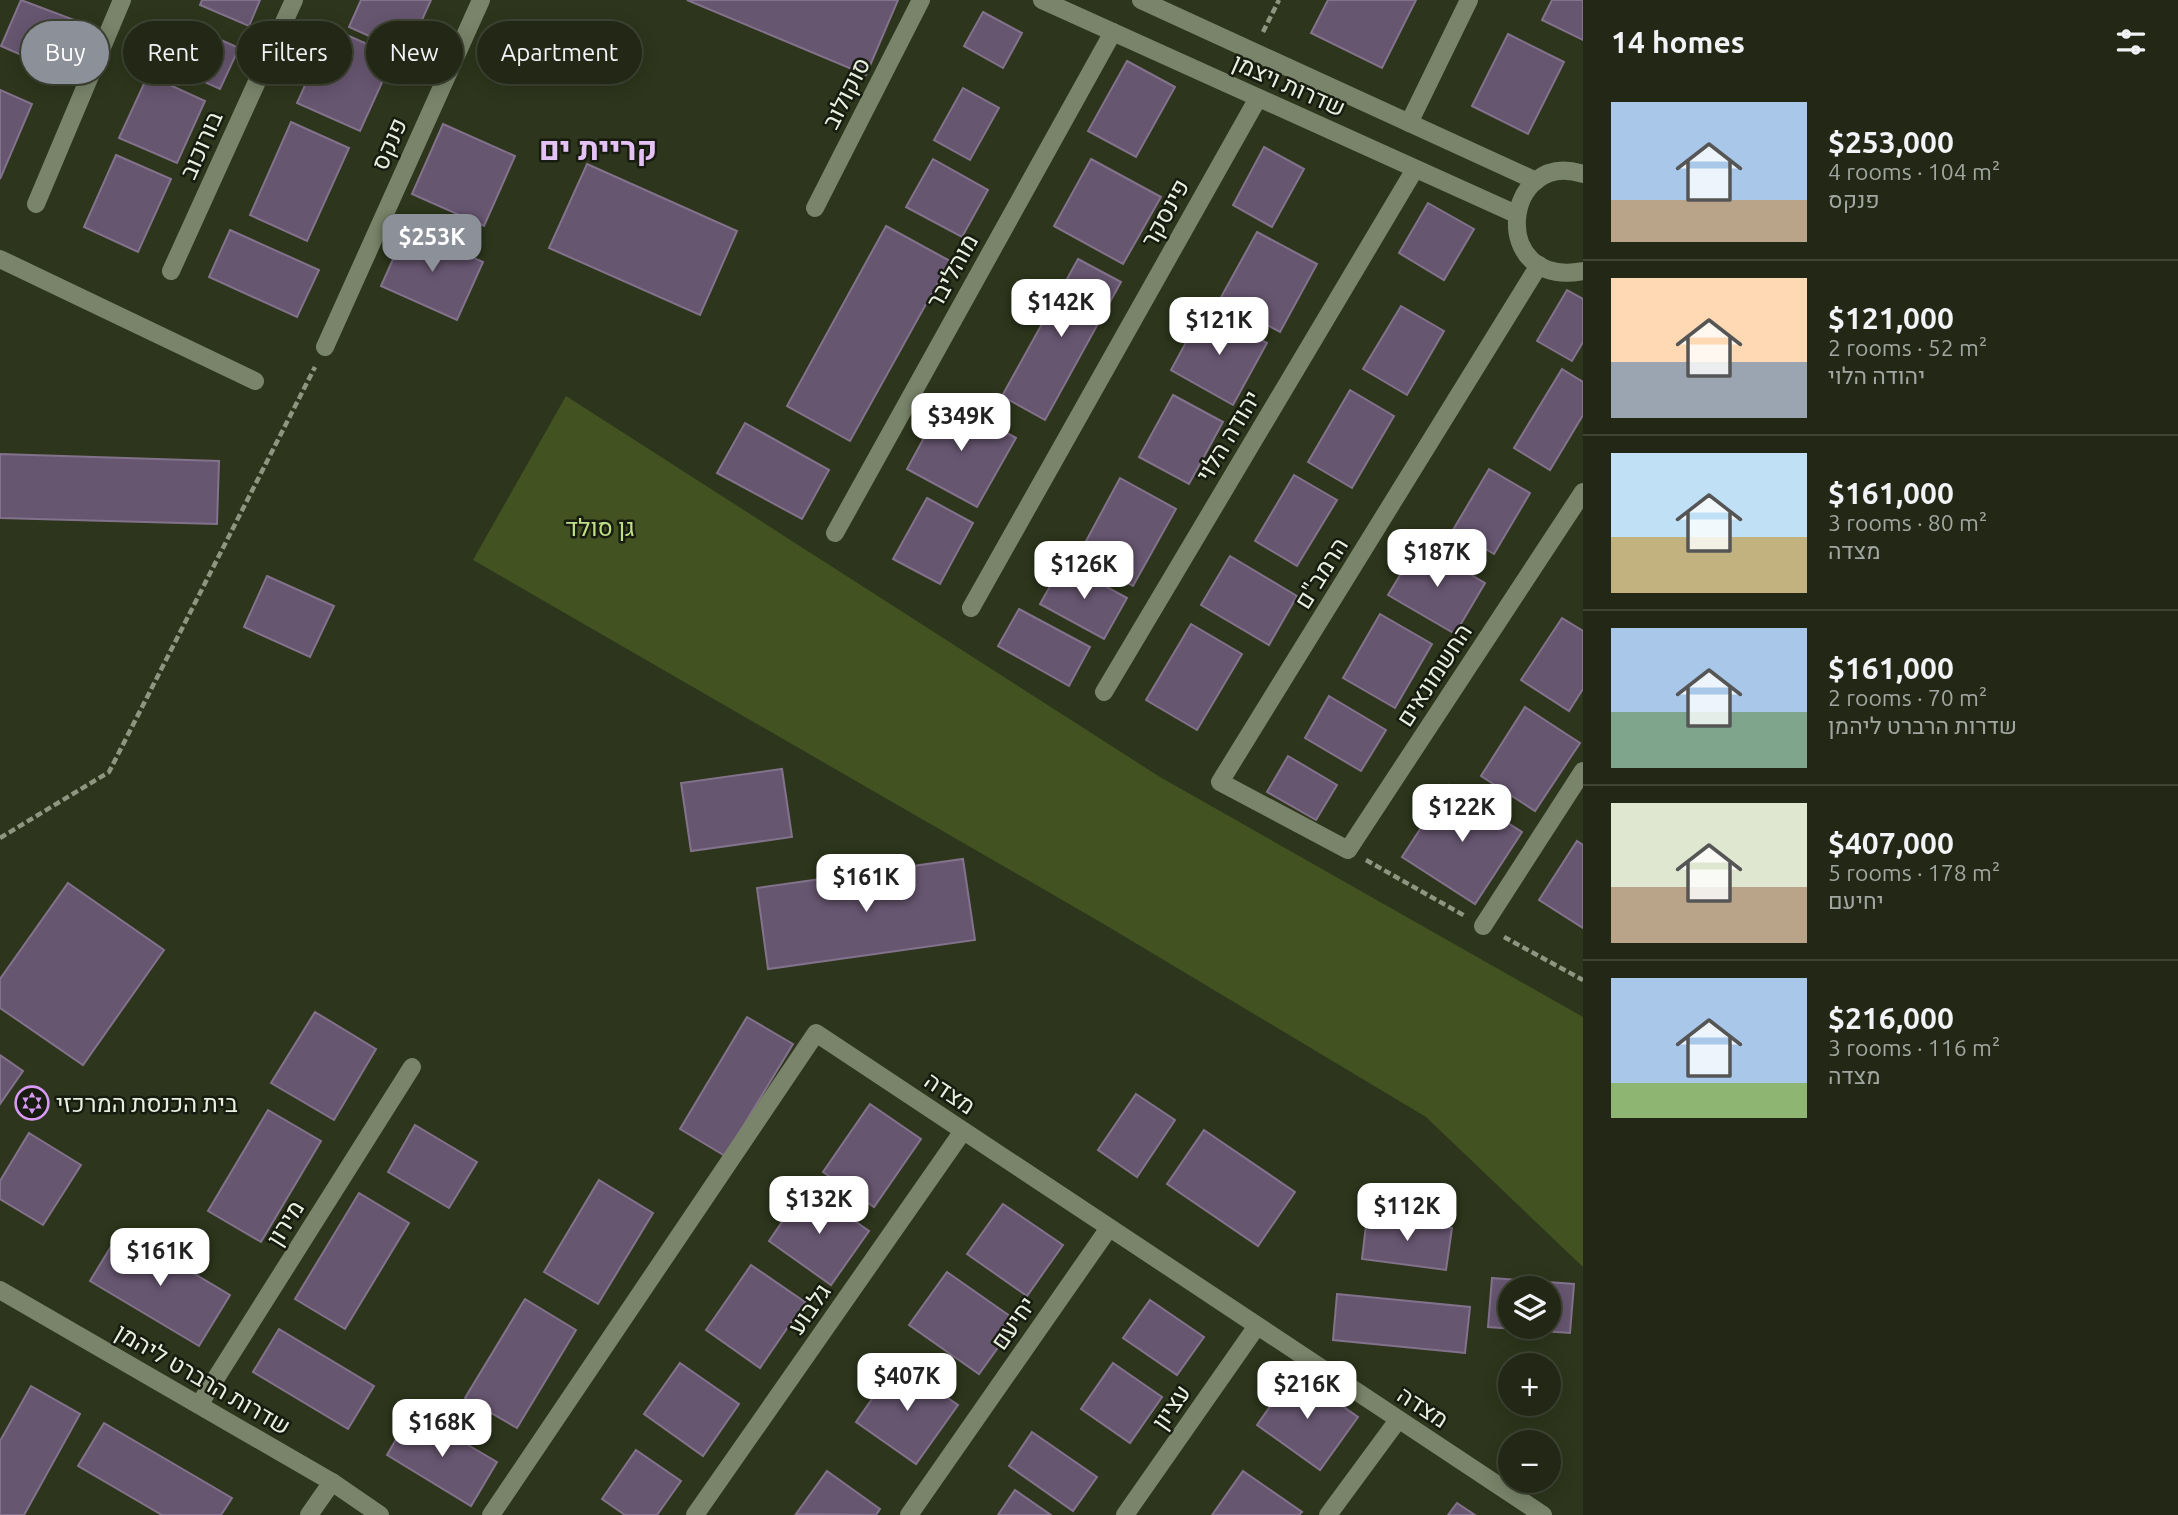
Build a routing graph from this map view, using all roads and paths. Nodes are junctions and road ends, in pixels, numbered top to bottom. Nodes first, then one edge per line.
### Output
1 (122, 0) edge
2 (293, 0) edge
3 (481, 0) edge
4 (921, 0) edge
5 (1042, 0) edge
6 (1141, 0) edge
7 (1279, 0) edge
8 (1469, 0) edge
9 (1113, 32) junction
10 (1253, 51) junction
11 (1258, 98) junction
12 (1409, 123) junction
13 (1415, 169) junction
14 (1583, 174) edge
15 (1536, 181) junction
16 (36, 204) dead end
17 (815, 208) dead end
18 (1516, 214) junction
19 (0, 259) edge
20 (1539, 265) junction
21 (171, 271) dead end
22 (1583, 271) edge
23 (325, 347) joint
24 (255, 381) dead end
25 (1583, 492) edge
26 (835, 533) dead end
27 (971, 608) dead end
28 (1104, 692) dead end
29 (1583, 771) edge
30 (0, 838) edge
31 (1348, 850) joint
32 (1483, 926) dead end
33 (412, 1067) dead end
34 (963, 1131) junction
35 (1110, 1228) junction
36 (5, 1293) edge
37 (0, 1311) edge
38 (1257, 1326) junction
39 (199, 1405) junction
40 (1398, 1419) junction
41 (332, 1482) junction
42 (309, 1515) edge
43 (380, 1515) edge
44 (491, 1515) edge
45 (695, 1515) edge
46 (909, 1515) edge
47 (1125, 1515) edge
48 (1328, 1515) edge
49 (1542, 1515) edge

1 - 16 street
2 - 21 street, בורוכוב
3 - 23 street, פנקס
4 - 17 street, סוקולוב
5 - 9 street, שדרות ויצמן
6 - 10 street, שדרות ויצמן
7 - 10 path
8 - 12 street
9 - 11 street, שדרות ויצמן
9 - 26 street, מוהליבר
10 - 12 street, שדרות ויצמן
11 - 13 street, שדרות ויצמן
11 - 27 street, פינסקר
12 - 15 street, שדרות ויצמן
13 - 18 street, שדרות ויצמן
13 - 28 street, יהודה הלוי
14 - 15 street
15 - 18 street
18 - 20 street
19 - 24 street
20 - 22 street
20 - 31 street, הרמב"ם
23 - 30 path
25 - 31 street, החשמונאים
29 - 32 street
33 - 39 street, מירון
34 - 35 street, מצדה
34 - 44 street, מצדה
34 - 45 street, גלבוע
35 - 38 street, מצדה
35 - 46 street, יחיעם
36 - 37 street
36 - 39 street, שדרות הרברט ליהמן
38 - 40 street, מצדה
38 - 47 street, עציון
39 - 41 street, שדרות הרברט ליהמן
40 - 48 street
40 - 49 street, מצדה
41 - 42 street
41 - 43 street, שדרות הרברט ליהמן

